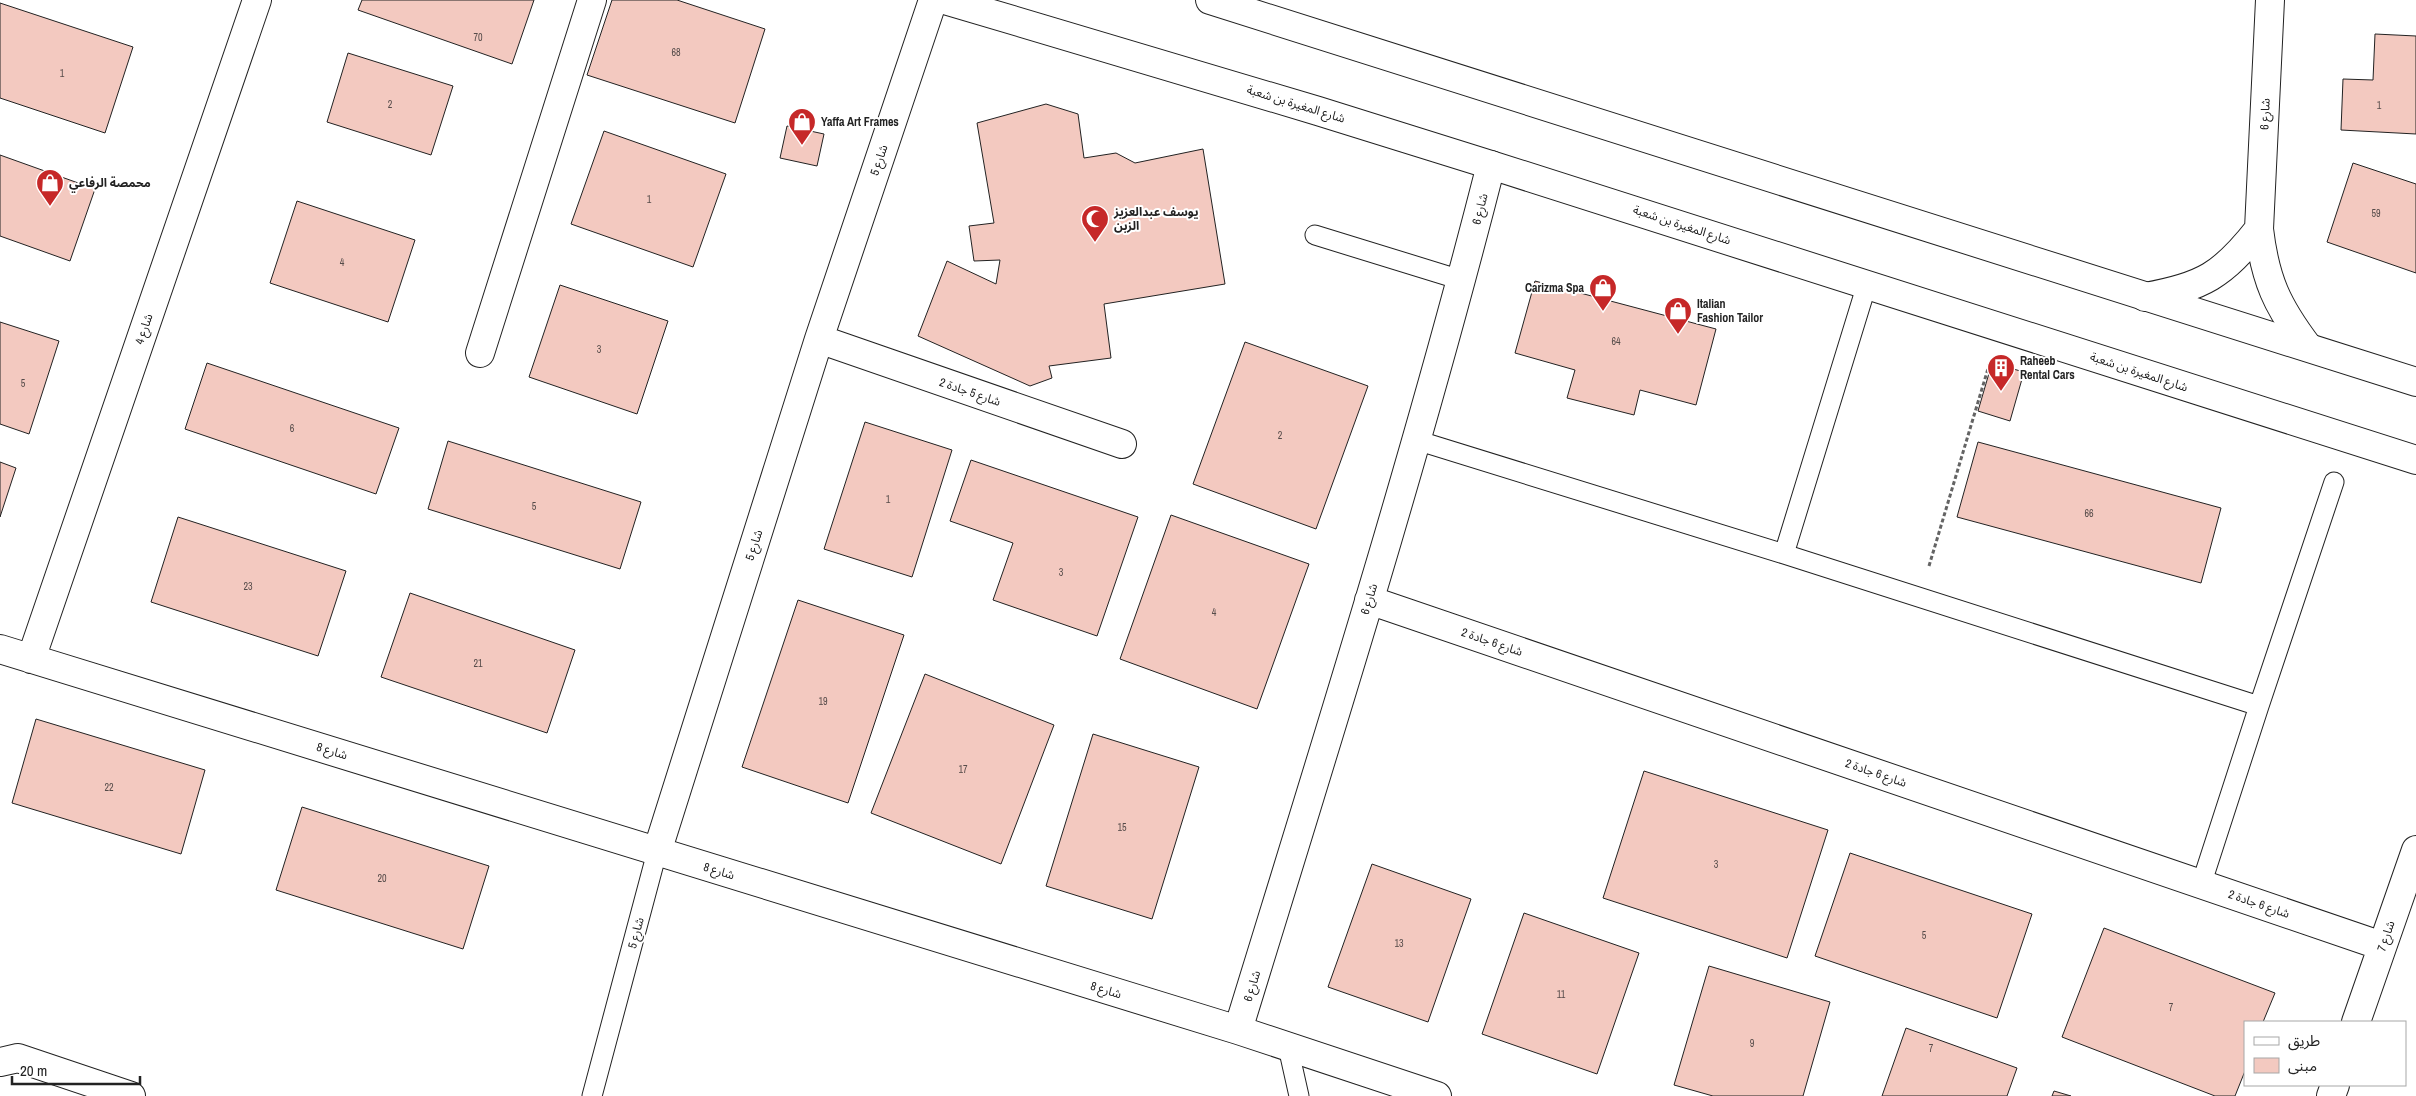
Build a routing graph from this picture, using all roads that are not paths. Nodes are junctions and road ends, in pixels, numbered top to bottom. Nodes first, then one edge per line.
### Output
1 (257, 0) edge
2 (592, 0) edge
3 (933, 0) edge
4 (945, 0) edge
5 (1210, 0) edge
6 (2270, 0) edge
7 (1491, 164) junction
8 (2259, 229) junction
9 (1314, 235) dead end
10 (1461, 280) junction
11 (1867, 284) junction
12 (2145, 297) junction
13 (819, 340) junction
14 (2308, 347) junction
15 (480, 353) dead end
16 (2416, 382) edge
17 (1416, 440) junction
18 (1122, 444) dead end
19 (2416, 460) edge
20 (2334, 482) dead end
21 (1784, 554) junction
22 (1369, 600) junction
23 (0, 649) edge
24 (31, 659) junction
25 (2258, 706) junction
26 (2416, 850) edge
27 (657, 852) junction
28 (2201, 885) junction
29 (2382, 946) junction
30 (2356, 1021) edge
31 (1238, 1030) junction
32 (1288, 1047) junction
33 (0, 1062) edge
34 (131, 1096) edge
35 (592, 1096) edge
36 (1299, 1096) edge
37 (1437, 1096) edge

1 - 24 street, شارع 4
2 - 15 street
3 - 13 street, شارع 5
4 - 7 street, شارع المغيرة بن شعبة
5 - 12 street
6 - 8 street, شارع 6
7 - 10 street, شارع 6
7 - 11 street, شارع المغيرة بن شعبة
8 - 12 street
8 - 14 street, شارع 6
9 - 10 lane
10 - 17 street, شارع 6
11 - 19 street, شارع المغيرة بن شعبة
11 - 21 lane
12 - 14 street
13 - 18 street, شارع 5 جادة 2
13 - 27 street, شارع 5
14 - 16 street
17 - 21 lane
17 - 22 street, شارع 6
20 - 25 lane
21 - 25 lane
22 - 28 street, شارع 6 جادة 2
22 - 31 street, شارع 6
23 - 24 street, شارع 8
24 - 27 street, شارع 8
25 - 28 lane
26 - 29 street, شارع 7
27 - 31 street, شارع 8
27 - 35 lane, شارع 5
28 - 29 street, شارع 6 جادة 2
29 - 30 street, شارع 7
31 - 32 street, شارع 8
32 - 36 lane
32 - 37 street, شارع 8
33 - 34 street

